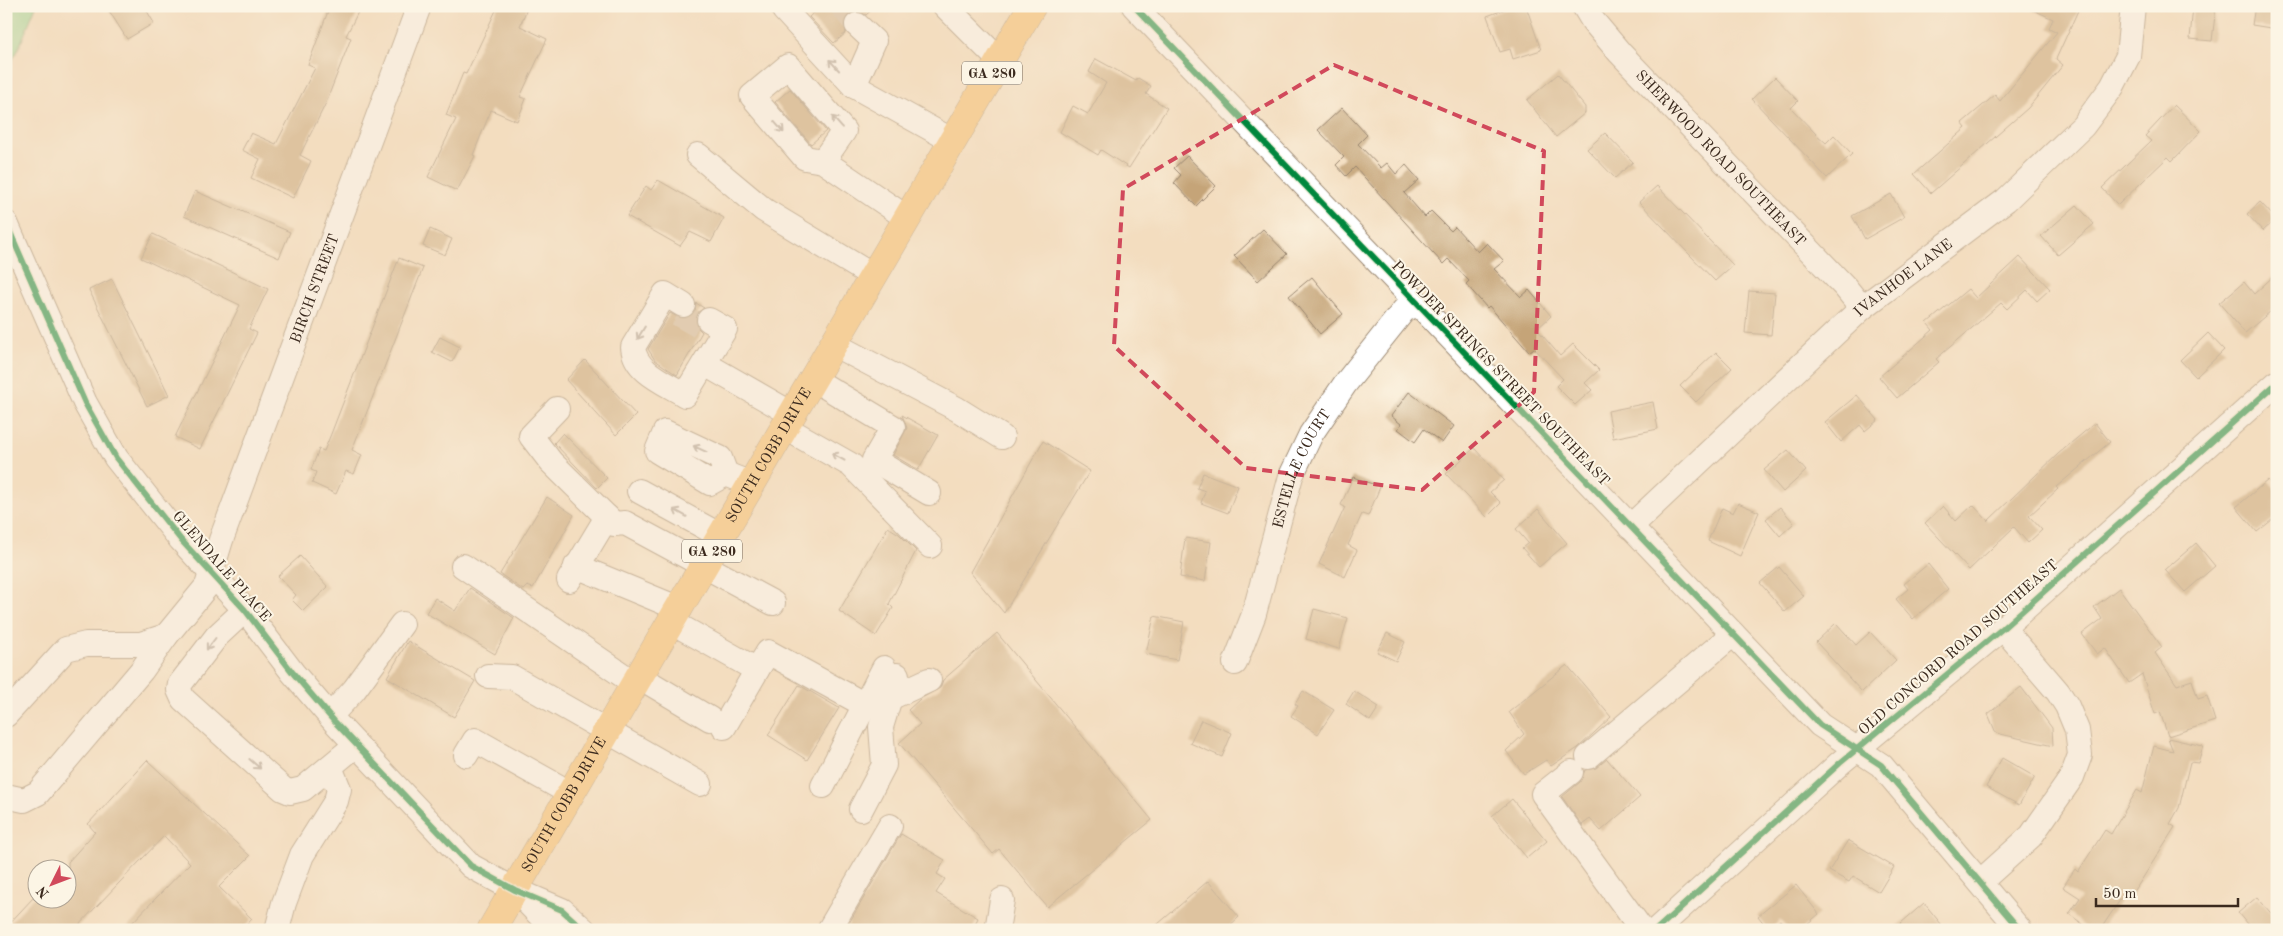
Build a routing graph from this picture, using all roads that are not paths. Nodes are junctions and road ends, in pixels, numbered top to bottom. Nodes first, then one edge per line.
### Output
1 (419, 6) edge
2 (788, 6) edge
3 (946, 6) edge
4 (1032, 6) edge
5 (1584, 6) edge
6 (2133, 6) edge
7 (1142, 9) edge
8 (857, 25) tunnel mouth
9 (1000, 61) junction
10 (854, 86) junction
11 (953, 141) junction
12 (698, 155) dead end
13 (823, 161) dead end
14 (907, 218) junction
15 (6, 223) edge
16 (873, 276) junction
17 (1417, 304) junction
18 (674, 307) dead end
19 (1862, 308) junction
20 (711, 329) dead end
21 (833, 344) junction
22 (705, 364) junction
23 (812, 379) junction
24 (2277, 383) edge
25 (557, 409) dead end
26 (788, 420) junction
27 (1002, 437) dead end
28 (661, 442) dead end
29 (751, 484) junction
30 (639, 491) dead end
31 (929, 494) dead end
32 (616, 520) junction
33 (1630, 527) junction
34 (720, 536) junction
35 (930, 546) dead end
36 (703, 565) junction
37 (463, 566) dead end
38 (210, 571) junction
39 (773, 603) dead end
40 (245, 610) junction
41 (675, 615) junction
42 (402, 624) dead end
43 (2003, 628) junction
44 (1733, 634) junction
45 (166, 636) junction
46 (1235, 663) dead end
47 (757, 670) junction
48 (488, 676) dead end
49 (636, 680) junction
50 (929, 680) dead end
51 (890, 698) junction
52 (865, 705) junction
53 (6, 715) edge
54 (330, 716) junction
55 (606, 731) junction
56 (356, 745) junction
57 (1856, 750) junction
58 (466, 754) dead end
59 (330, 767) junction
60 (700, 784) dead end
61 (822, 786) dead end
62 (570, 793) junction
63 (6, 796) edge
64 (861, 809) dead end
65 (890, 826) dead end
66 (1980, 882) junction
67 (515, 890) junction
68 (1002, 900) dead end
69 (277, 930) edge
70 (491, 930) edge
71 (554, 930) edge
72 (584, 930) edge
73 (829, 930) edge
74 (998, 930) edge
75 (1642, 930) edge
76 (1656, 930) edge
77 (2020, 930) edge

1 - 38 street, BIRCH STREET
10 -> 2 street
3 - 9 street
4 - 9 main road, SOUTH COBB DRIVE / GA 280
5 - 19 street, SHERWOOD ROAD SOUTHEAST
6 - 19 street, IVANHOE LANE
7 - 17 street, POWDER SPRINGS STREET SOUTHEAST
8 - 10 street
9 - 11 main road, SOUTH COBB DRIVE / GA 280
10 - 11 street
11 - 14 main road, SOUTH COBB DRIVE / GA 280
12 - 16 street
13 - 14 street
14 - 16 main road, SOUTH COBB DRIVE / GA 280
15 - 38 street, GLENDALE PLACE
16 - 21 main road, SOUTH COBB DRIVE / GA 280
17 - 33 street, POWDER SPRINGS STREET SOUTHEAST
17 - 46 street, ESTELLE COURT
18 -> 22 street
19 - 33 street, IVANHOE LANE
20 - 22 street
21 - 23 main road, SOUTH COBB DRIVE / GA 280
21 - 27 street
22 - 26 street
23 - 26 main road, SOUTH COBB DRIVE / GA 280
23 - 31 street
24 - 43 street, OLD CONCORD ROAD SOUTHEAST
25 - 32 street
26 - 29 main road, SOUTH COBB DRIVE / GA 280
35 -> 26 street
28 - 29 street
29 - 34 main road, SOUTH COBB DRIVE / GA 280
34 -> 30 street
32 - 36 street
32 - 41 street
33 - 44 street, POWDER SPRINGS STREET SOUTHEAST
34 - 36 main road, SOUTH COBB DRIVE / GA 280
36 - 39 street
36 - 41 main road, SOUTH COBB DRIVE / GA 280
37 - 49 street
38 - 40 street, GLENDALE PLACE
38 - 45 street, BIRCH STREET
40 - 54 street, GLENDALE PLACE
40 -> 59 street
41 - 47 street
41 - 49 main road, SOUTH COBB DRIVE / GA 280
42 - 54 street
43 - 57 street, OLD CONCORD ROAD SOUTHEAST
43 - 66 street
44 - 57 street, POWDER SPRINGS STREET SOUTHEAST
44 - 75 street
45 - 53 street
45 - 63 street, BIRCH STREET
47 - 49 street
47 - 52 street
48 - 55 street
49 - 55 main road, SOUTH COBB DRIVE / GA 280
50 - 51 street
51 - 52 street
51 - 64 street
52 - 61 street
54 - 56 street, GLENDALE PLACE
55 - 60 street
55 - 62 main road, SOUTH COBB DRIVE / GA 280
56 - 59 street
56 - 67 street, GLENDALE PLACE
57 - 66 street, POWDER SPRINGS STREET SOUTHEAST
57 - 76 street, OLD CONCORD ROAD SOUTHEAST
58 - 62 street
59 - 69 street
62 - 67 main road, SOUTH COBB DRIVE / GA 280
65 - 73 street
66 - 77 street, POWDER SPRINGS STREET SOUTHEAST
67 - 70 main road, SOUTH COBB DRIVE / GA 280
67 - 71 street
67 - 72 street
68 - 74 street

